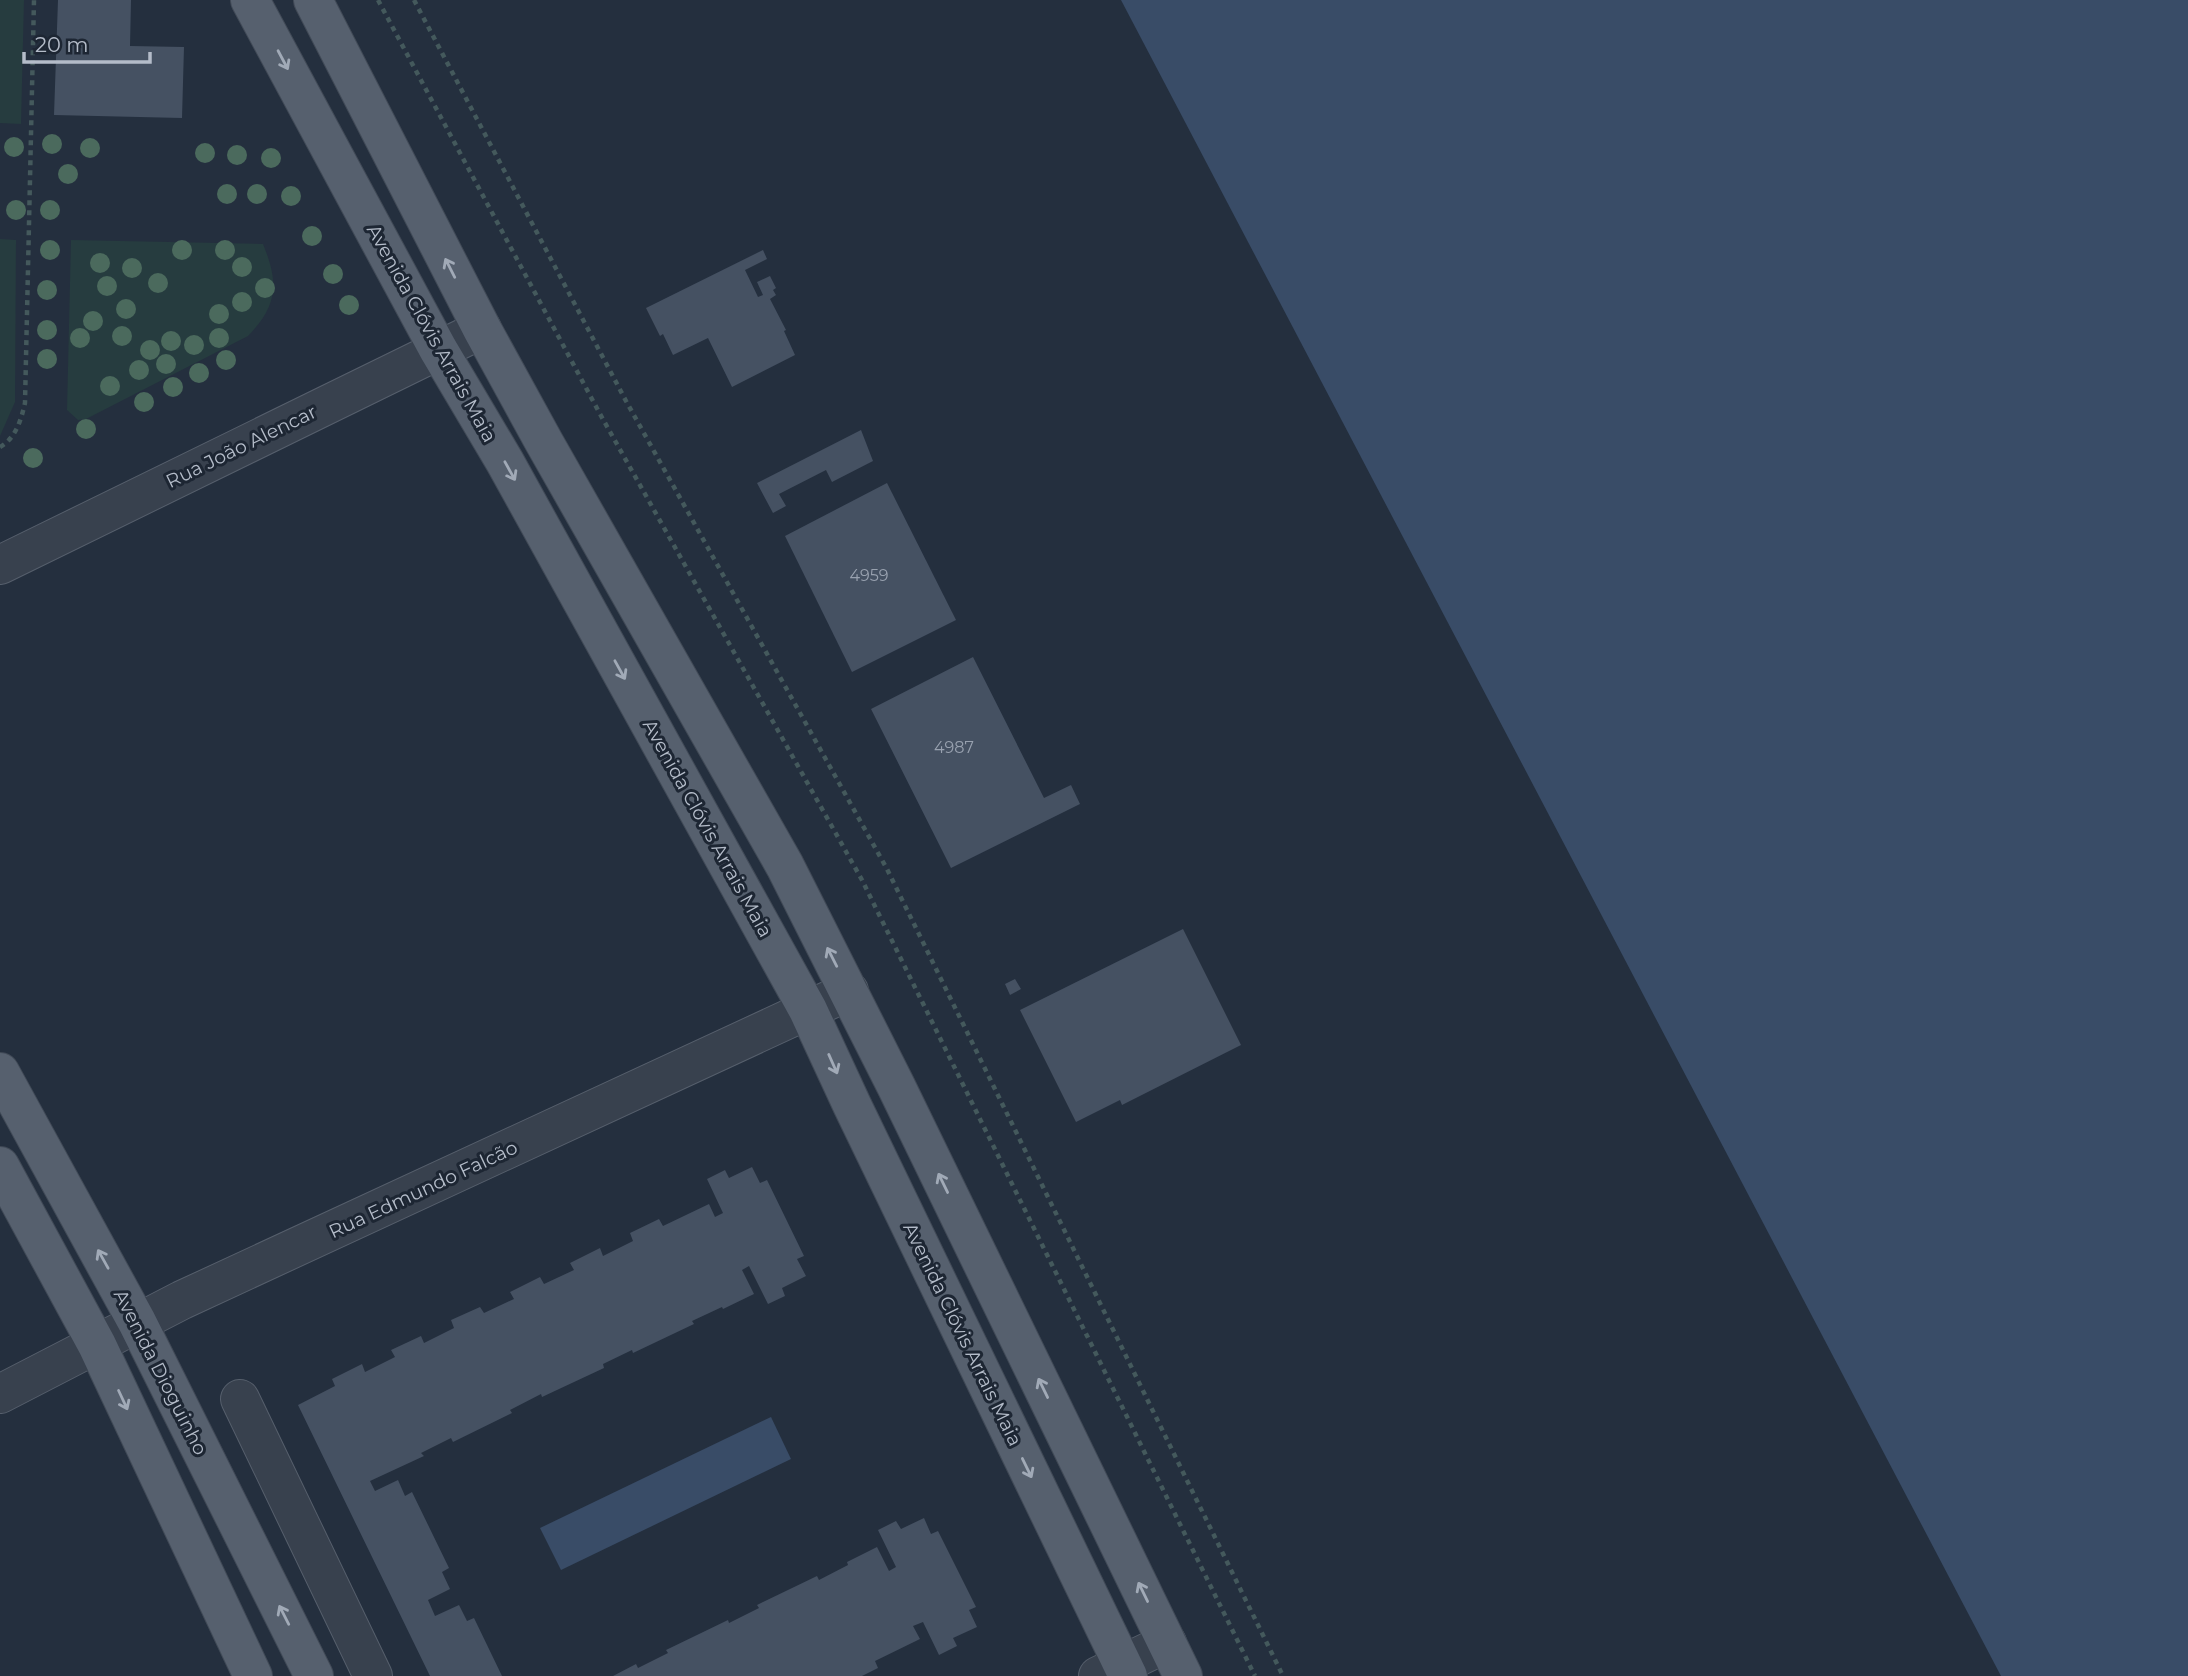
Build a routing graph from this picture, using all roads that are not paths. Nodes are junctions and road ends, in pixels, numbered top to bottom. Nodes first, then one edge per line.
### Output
1 (250, 0) edge
2 (313, 0) edge
3 (482, 329) junction
4 (438, 349) junction
5 (0, 565) edge
6 (849, 991) junction
7 (808, 1010) junction
8 (0, 1072) edge
9 (0, 1166) edge
10 (137, 1322) junction
11 (97, 1345) junction
12 (0, 1394) edge
13 (240, 1399) dead end
14 (1175, 1659) edge
15 (1116, 1672) edge
16 (253, 1676) edge
17 (314, 1676) edge
18 (373, 1676) edge

1 -> 4 main road, Avenida Clóvis Arrais Maia
3 -> 2 main road
3 - 4 street, Rua João Alencar
6 -> 3 main road
4 - 5 street, Rua João Alencar
4 -> 7 main road, Avenida Clóvis Arrais Maia
6 - 7 street, Rua Edmundo Falcão
14 -> 6 main road
7 - 10 street, Rua Edmundo Falcão
7 -> 15 main road, Avenida Clóvis Arrais Maia
10 -> 8 main road, Avenida Dioguinho
9 - 11 main road
10 - 11 street, Rua Edmundo Falcão
17 -> 10 main road, Avenida Dioguinho
11 - 12 street, Rua Edmundo Falcão
11 -> 16 main road
13 - 18 street
14 - 15 street

